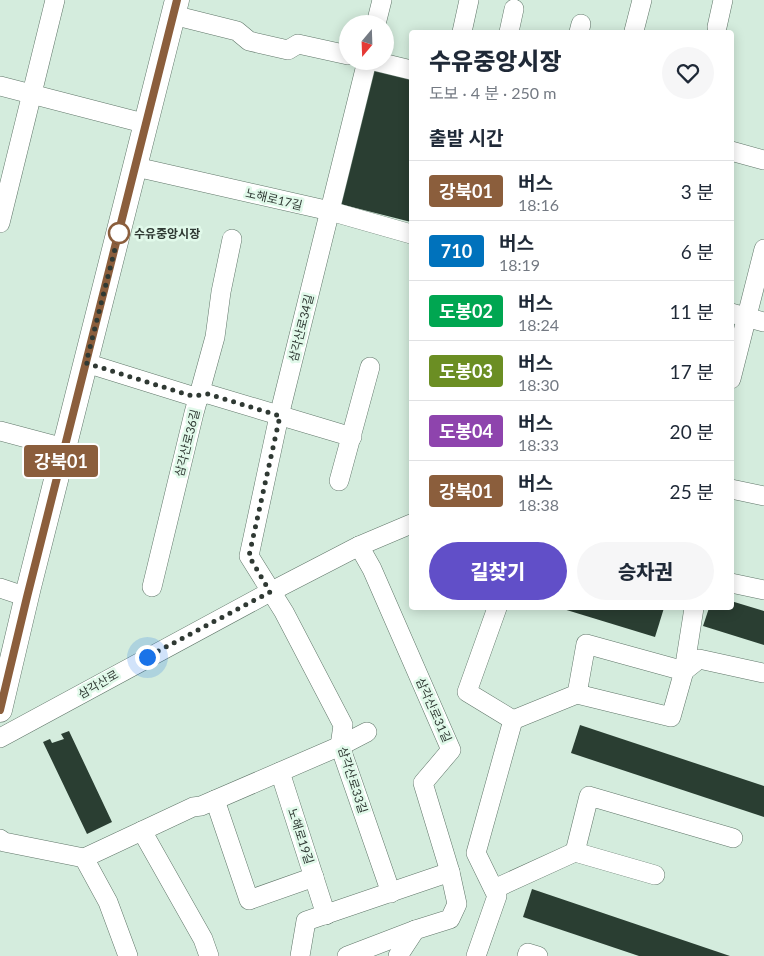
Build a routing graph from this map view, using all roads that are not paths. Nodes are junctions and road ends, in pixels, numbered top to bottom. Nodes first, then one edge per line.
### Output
1 (55, 0) edge
2 (382, 0) edge
3 (469, 0) edge
4 (642, 0) edge
5 (723, 0) edge
6 (175, 8) edge
7 (514, 9) dead end
8 (378, 15) edge
9 (718, 27) dead end
10 (462, 30) edge
11 (509, 30) edge
12 (634, 30) edge
13 (339, 53) edge
14 (394, 66) edge
15 (365, 70) edge
16 (409, 70) edge
17 (0, 86) edge
18 (32, 95) junction
19 (147, 124) junction
20 (734, 152) edge
21 (764, 160) edge
22 (136, 166) junction
23 (330, 211) junction
24 (0, 223) edge
25 (409, 233) edge
26 (232, 239) dead end
27 (764, 249) edge
28 (747, 317) edge
29 (86, 363) junction
30 (370, 367) dead end
31 (734, 367) edge
32 (199, 396) junction
33 (280, 416) junction
34 (0, 431) edge
35 (352, 437) junction
36 (64, 448) junction
37 (339, 481) dead end
38 (734, 490) edge
39 (764, 496) edge
40 (409, 525) edge
41 (359, 546) junction
42 (734, 584) edge
43 (152, 587) dead end
44 (0, 588) edge
45 (764, 590) edge
46 (270, 592) junction
47 (27, 597) junction
48 (496, 610) edge
49 (694, 610) edge
50 (684, 671) junction
51 (763, 673) edge
52 (576, 694) junction
53 (0, 710) edge
54 (513, 720) junction
55 (368, 732) dead end
56 (0, 738) edge
57 (340, 746) junction
58 (280, 772) junction
59 (215, 800) junction
60 (142, 831) junction
61 (733, 838) dead end
62 (0, 839) edge
63 (575, 852) junction
64 (84, 858) junction
65 (450, 872) junction
66 (655, 875) dead end
67 (314, 877) junction
68 (494, 889) junction
69 (390, 893) junction
70 (326, 914) junction
71 (415, 930) junction
72 (128, 956) edge
73 (209, 956) edge
74 (300, 956) edge
75 (347, 956) edge
76 (398, 956) edge
77 (476, 956) edge
78 (527, 956) edge
79 (538, 956) edge

1 - 18 street
2 - 8 street
3 - 10 street
4 - 12 street
5 - 9 street
6 - 13 street
6 - 19 main road
7 - 11 street
14 - 16 street
15 - 23 street, 삼각산로34길
17 - 18 street
18 - 19 street
18 - 24 street
19 - 22 main road
20 - 21 street
22 - 23 street, 노해로17길
22 - 29 main road
23 - 25 street, 노해로17길
23 - 33 street, 삼각산로34길
26 - 32 street, 삼각산로36길
27 - 28 street
28 - 31 street
29 - 32 street
29 - 36 main road
30 - 35 street
32 - 33 street
32 - 43 street, 삼각산로36길
33 - 35 street
33 - 46 street, 삼각산로34길
34 - 36 street
35 - 37 street
36 - 47 main road
38 - 39 street
40 - 41 street, 삼각산로
41 - 46 street, 삼각산로
41 - 65 street, 삼각산로31길
42 - 45 street
44 - 47 street
46 - 56 street, 삼각산로
46 - 57 street, 삼각산로33길
47 - 53 main road
48 - 54 street
49 - 50 street
50 - 51 street
50 - 52 street
50 - 52 street
52 - 54 street
54 - 68 street
55 - 57 street
57 - 58 street
57 - 69 street, 삼각산로33길
58 - 59 street
58 - 67 street, 노해로19길
59 - 60 street
59 - 67 street, 노해로19길
60 - 64 street
60 - 73 street
61 - 63 street
62 - 64 street
63 - 66 street
63 - 68 street
64 - 72 street
65 - 69 street
65 - 71 street, 삼각산로31길
67 - 70 street
68 - 77 street
69 - 70 street
70 - 74 street
71 - 75 street, 삼각산로31길
71 - 76 street
78 - 79 street

